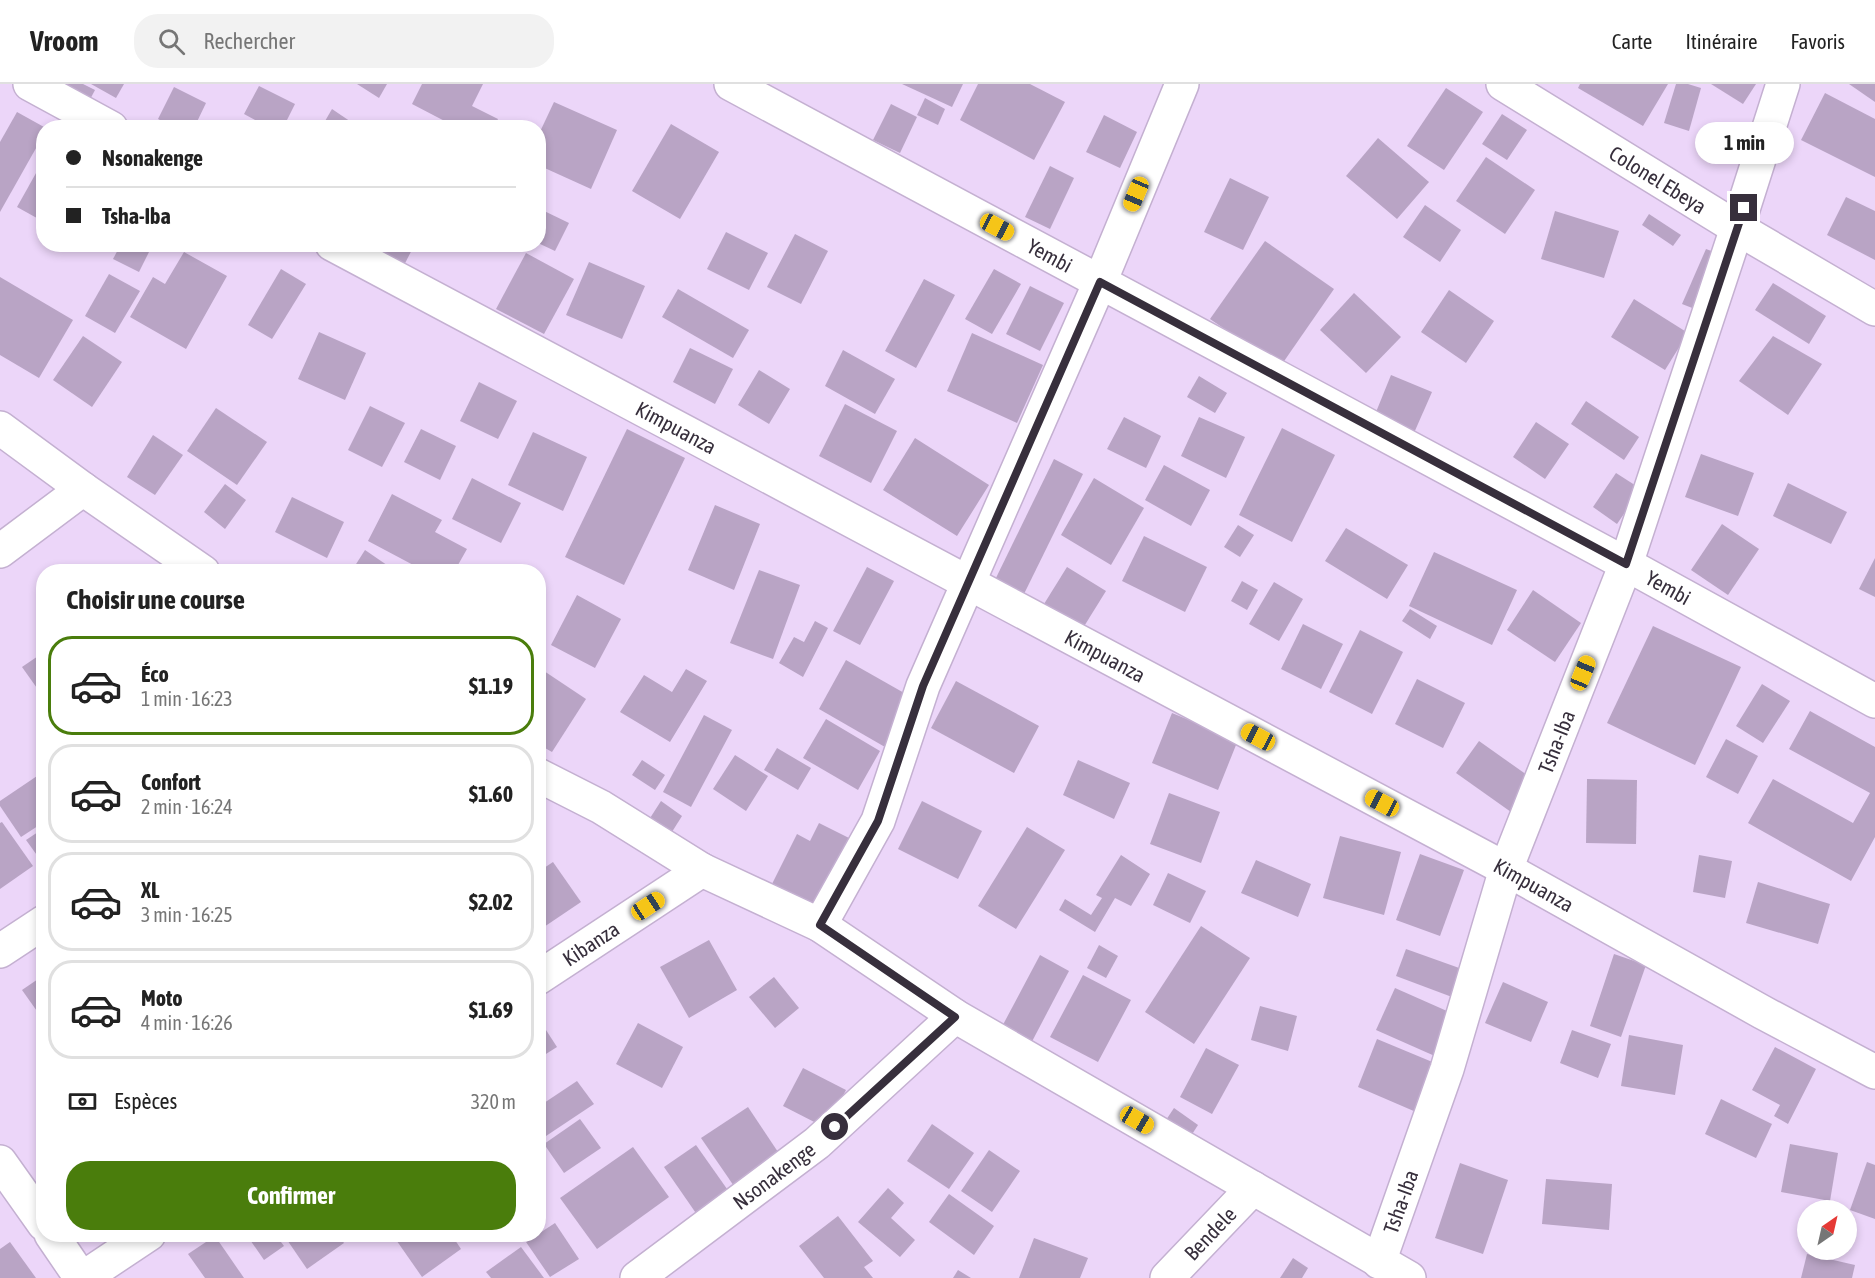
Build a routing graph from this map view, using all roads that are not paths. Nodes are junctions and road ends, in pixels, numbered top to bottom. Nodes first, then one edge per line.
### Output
1 (30, 84) edge
2 (731, 84) edge
3 (1182, 84) edge
4 (1503, 84) edge
5 (1783, 84) edge
6 (96, 120) edge
7 (1737, 228) junction
8 (347, 252) edge
9 (1100, 282) junction
10 (1875, 309) edge
11 (0, 428) edge
12 (83, 489) junction
13 (0, 551) edge
14 (191, 564) edge
15 (1626, 564) junction
16 (968, 583) junction
17 (1875, 701) edge
18 (546, 779) edge
19 (1506, 869) junction
20 (702, 870) junction
21 (820, 925) junction
22 (36, 927) edge
23 (0, 951) edge
24 (546, 973) edge
25 (955, 1017) junction
26 (1875, 1072) edge
27 (0, 1162) edge
28 (1253, 1188) junction
29 (36, 1213) edge
30 (57, 1242) edge
31 (137, 1242) edge
32 (1379, 1262) junction
33 (82, 1278) edge
34 (638, 1278) edge
35 (1167, 1278) edge
36 (1409, 1278) edge

1 - 6 street
2 - 9 street, Yembi
3 - 9 street
4 - 7 street, Colonel Ebeya
5 - 7 street, Tsha-Iba
7 - 10 street, Colonel Ebeya
7 - 15 street, Tsha-Iba
8 - 16 street, Kimpuanza
9 - 15 street, Yembi
9 - 16 street
11 - 12 street
12 - 13 street
12 - 14 street
15 - 17 street, Yembi
15 - 19 street, Tsha-Iba
16 - 19 street, Kimpuanza
16 - 21 street
18 - 20 street
19 - 26 street, Kimpuanza
19 - 32 street, Tsha-Iba
20 - 21 street
20 - 24 street, Kibanza
21 - 25 street
22 - 23 street
25 - 28 street
25 - 34 street, Nsonakenge
27 - 29 street
28 - 32 street
28 - 35 street, Bendele
30 - 33 street
31 - 33 street
32 - 36 street

